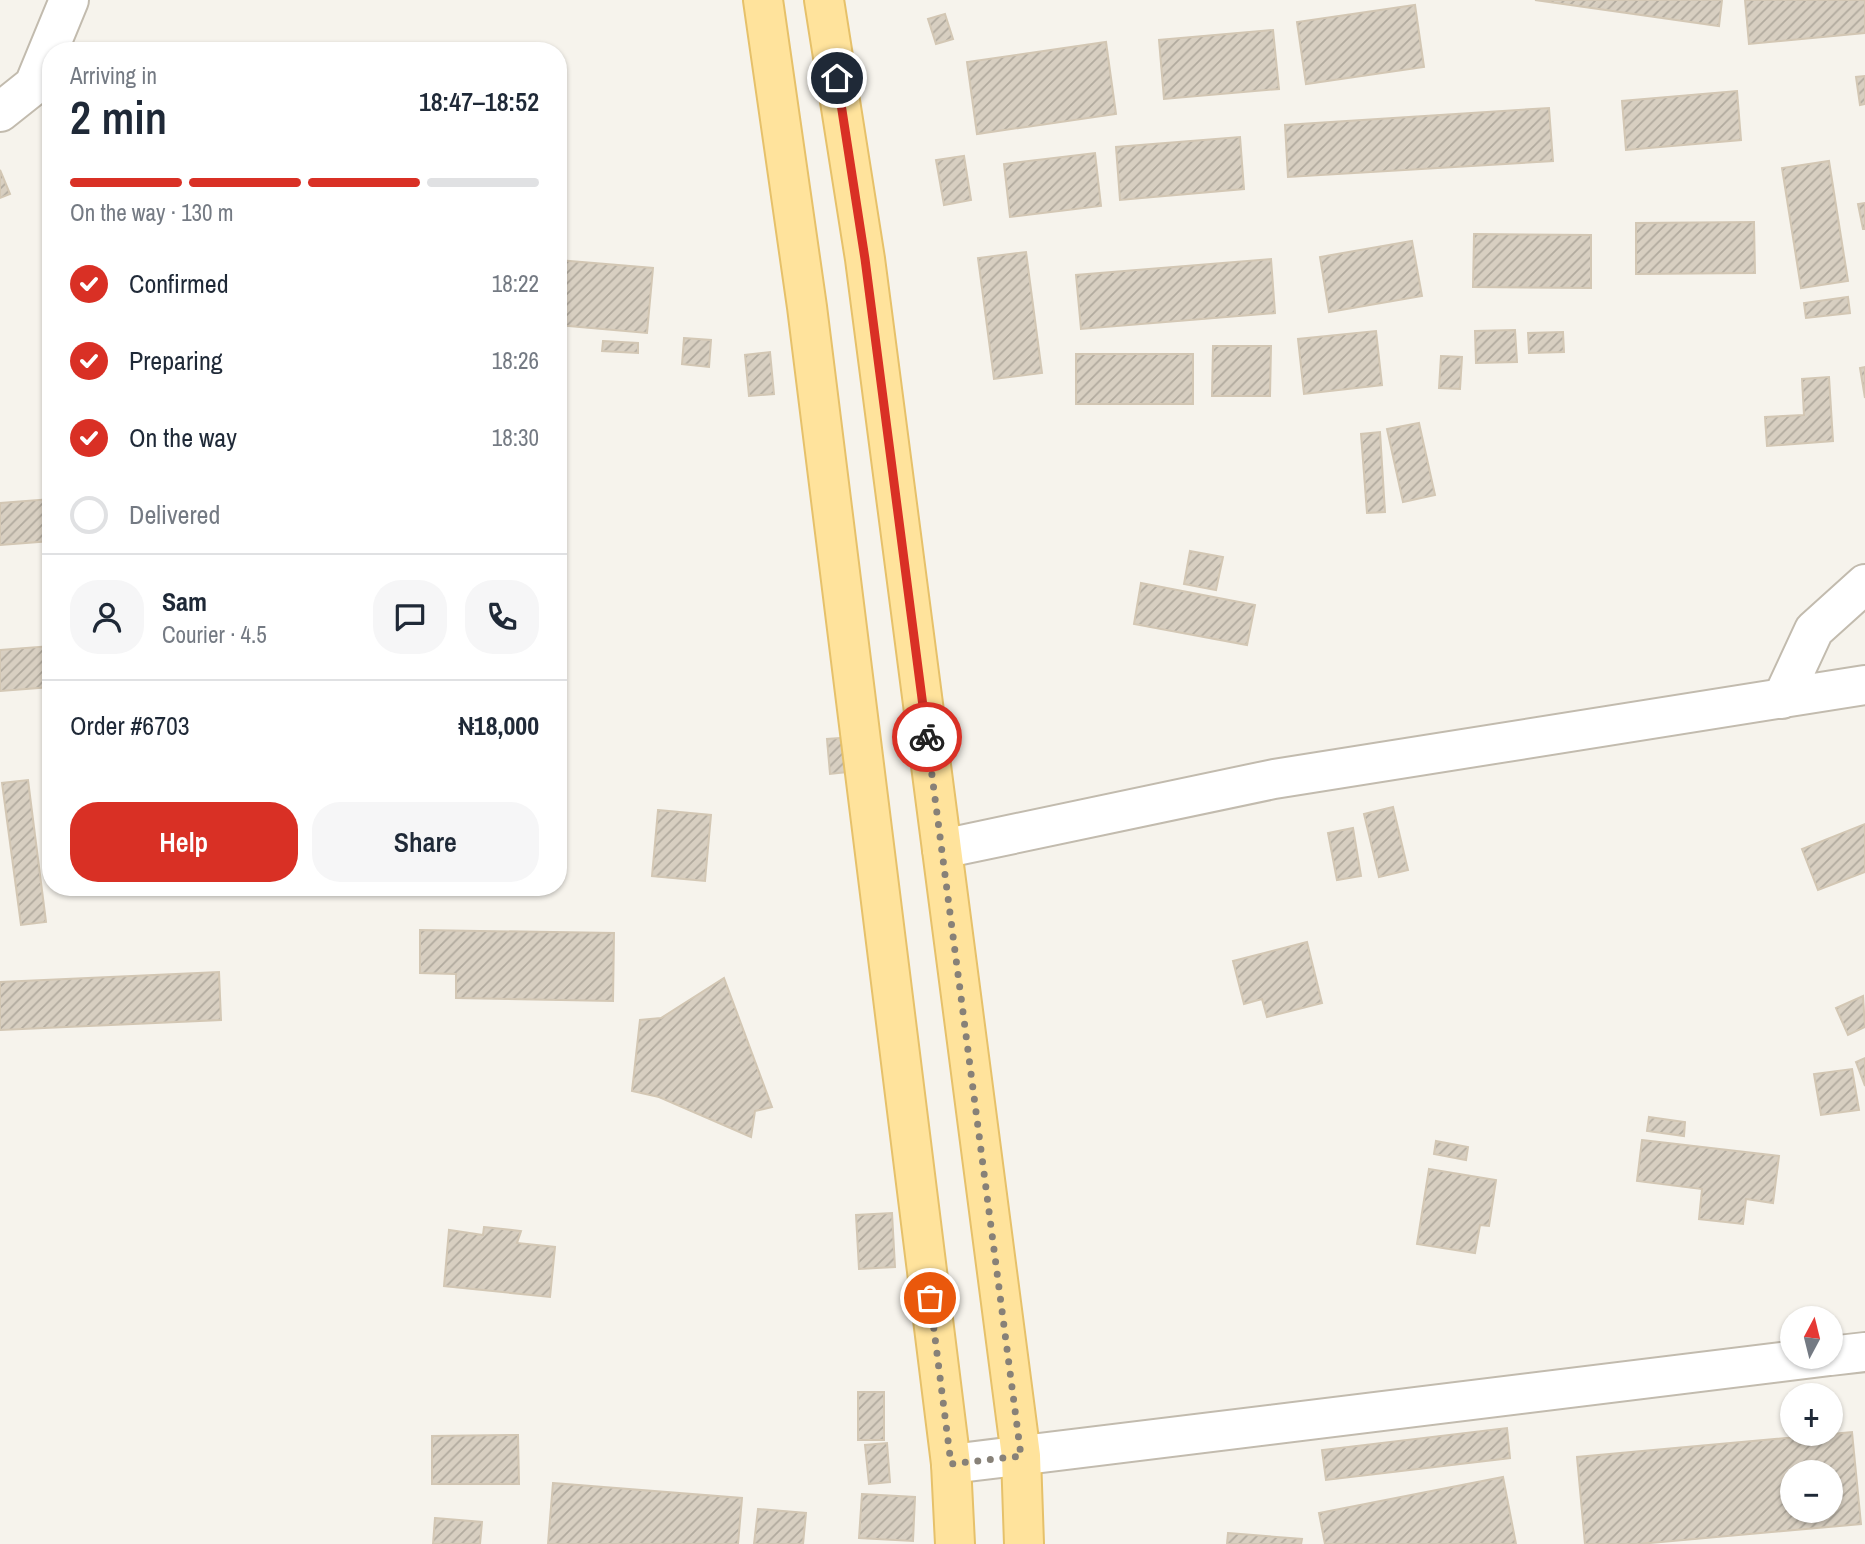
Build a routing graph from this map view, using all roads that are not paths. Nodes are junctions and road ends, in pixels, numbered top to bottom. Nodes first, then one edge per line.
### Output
1 (69, 0) edge
2 (764, 0) edge
3 (824, 0) edge
4 (52, 42) edge
5 (42, 66) edge
6 (0, 112) edge
7 (1865, 584) edge
8 (1865, 685) edge
9 (1782, 699) junction
10 (942, 849) junction
11 (1865, 1352) edge
12 (1843, 1355) edge
13 (1780, 1362) edge
14 (1021, 1456) junction
15 (951, 1464) junction
16 (955, 1544) edge
17 (1024, 1544) edge

1 - 4 street
2 - 15 main road
3 - 10 main road
5 - 6 street
7 - 9 street
8 - 9 street
9 - 10 street
10 - 14 main road
11 - 12 street
13 - 14 street
14 - 15 street
14 - 17 main road
15 - 16 main road

